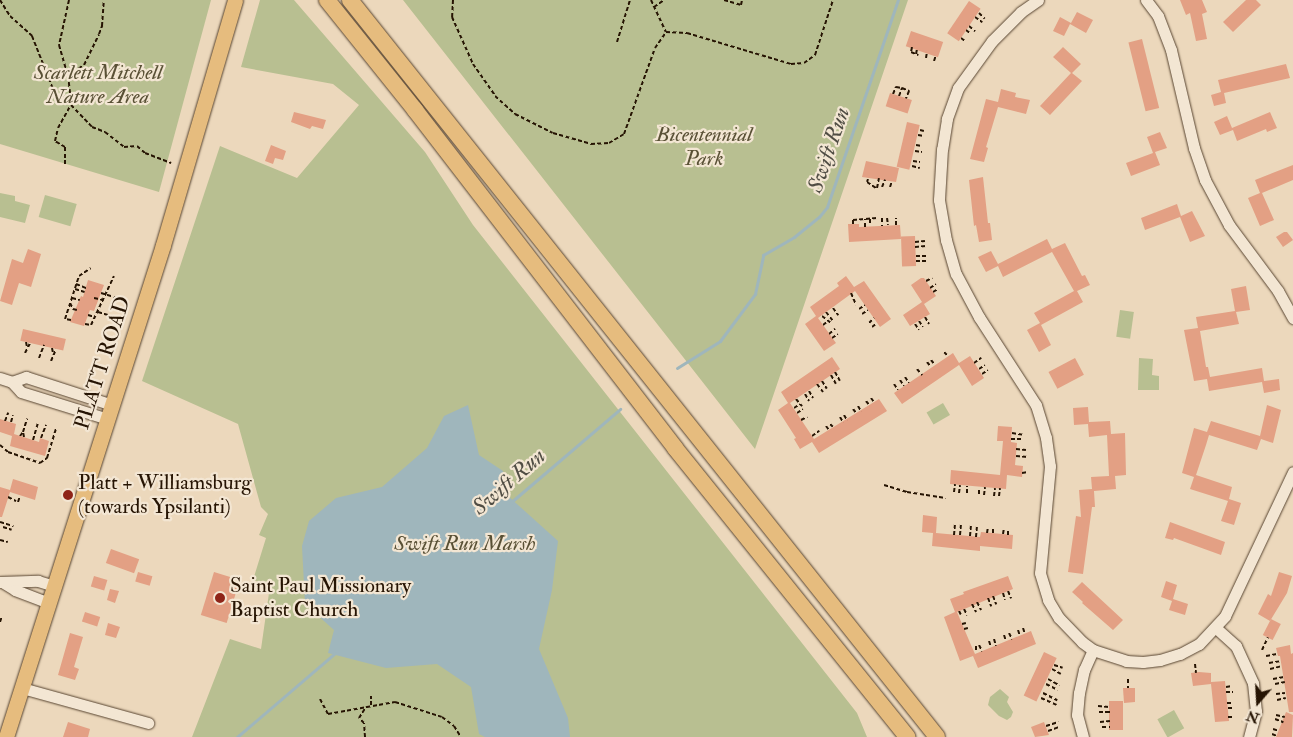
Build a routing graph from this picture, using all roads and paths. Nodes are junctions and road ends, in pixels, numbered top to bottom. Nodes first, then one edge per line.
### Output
1 (0, 0) edge
2 (69, 0) edge
3 (104, 0) edge
4 (235, 0) edge
5 (326, 0) edge
6 (350, 0) edge
7 (453, 0) edge
8 (630, 0) edge
9 (651, 0) edge
10 (664, 0) edge
11 (724, 0) edge
12 (742, 0) edge
13 (833, 0) edge
14 (1038, 0) edge
15 (1146, 0) edge
16 (654, 7) junction
17 (978, 12) dead end
18 (976, 17) dead end
19 (986, 18) dead end
20 (982, 22) dead end
21 (969, 26) dead end
22 (966, 30) dead end
23 (975, 31) dead end
24 (666, 32) junction
25 (971, 34) dead end
26 (961, 38) dead end
27 (965, 41) dead end
28 (617, 42) dead end
29 (912, 47) dead end
30 (917, 49) dead end
31 (927, 52) dead end
32 (936, 55) dead end
33 (926, 58) dead end
34 (934, 61) dead end
35 (68, 76) junction
36 (902, 88) junction
37 (893, 94) dead end
38 (899, 96) dead end
39 (906, 98) dead end
40 (71, 100) junction
41 (71, 105) junction
42 (920, 130) dead end
43 (924, 130) dead end
44 (918, 135) dead end
45 (924, 136) dead end
46 (916, 145) dead end
47 (922, 146) dead end
48 (915, 150) dead end
49 (922, 152) dead end
50 (913, 161) dead end
51 (920, 162) dead end
52 (171, 163) dead end
53 (65, 164) dead end
54 (912, 166) dead end
55 (920, 168) dead end
56 (879, 178) dead end
57 (868, 179) dead end
58 (885, 180) dead end
59 (892, 181) dead end
60 (882, 187) dead end
61 (890, 187) dead end
62 (877, 218) dead end
63 (882, 218) dead end
64 (888, 218) dead end
65 (896, 218) dead end
66 (866, 219) junction
67 (870, 219) junction
68 (853, 224) dead end
69 (896, 225) dead end
70 (870, 226) dead end
71 (882, 226) dead end
72 (888, 226) dead end
73 (865, 227) dead end
74 (925, 241) dead end
75 (915, 242) dead end
76 (926, 246) dead end
77 (916, 247) dead end
78 (916, 256) dead end
79 (928, 256) dead end
80 (916, 261) dead end
81 (929, 261) dead end
82 (91, 268) dead end
83 (114, 276) dead end
84 (932, 278) dead end
85 (926, 281) dead end
86 (76, 284) junction
87 (936, 284) dead end
88 (86, 288) dead end
89 (930, 288) dead end
90 (75, 289) junction
91 (938, 289) dead end
92 (85, 292) dead end
93 (855, 292) dead end
94 (933, 292) dead end
95 (101, 293) dead end
96 (106, 295) junction
97 (858, 296) dead end
98 (72, 298) junction
99 (94, 298) dead end
100 (855, 299) junction
101 (80, 300) dead end
102 (104, 300) junction
103 (127, 300) dead end
104 (70, 303) junction
105 (97, 304) dead end
106 (101, 305) junction
107 (856, 305) dead end
108 (865, 305) dead end
109 (833, 308) dead end
110 (859, 309) dead end
111 (77, 310) dead end
112 (868, 310) dead end
113 (98, 312) junction
114 (826, 312) dead end
115 (862, 314) dead end
116 (88, 315) dead end
117 (838, 315) dead end
118 (95, 317) junction
119 (925, 317) dead end
120 (874, 318) dead end
121 (1293, 318) edge
122 (121, 319) dead end
123 (71, 320) dead end
124 (820, 321) dead end
125 (828, 321) junction
126 (919, 321) dead end
127 (868, 323) dead end
128 (877, 323) dead end
129 (85, 324) dead end
130 (914, 324) dead end
131 (928, 324) dead end
132 (823, 325) dead end
133 (872, 327) dead end
134 (924, 327) dead end
135 (835, 329) dead end
136 (919, 330) dead end
137 (829, 334) dead end
138 (838, 334) dead end
139 (832, 338) dead end
140 (26, 342) dead end
141 (30, 343) dead end
142 (44, 345) dead end
143 (27, 347) junction
144 (52, 348) dead end
145 (56, 349) dead end
146 (944, 352) dead end
147 (25, 353) dead end
148 (53, 353) junction
149 (948, 356) dead end
150 (39, 358) dead end
151 (981, 358) dead end
152 (931, 360) dead end
153 (51, 361) dead end
154 (927, 362) dead end
155 (974, 362) dead end
156 (935, 365) dead end
157 (985, 365) dead end
158 (931, 367) dead end
159 (917, 369) dead end
160 (979, 369) dead end
161 (988, 370) dead end
162 (835, 372) dead end
163 (982, 374) dead end
164 (831, 375) dead end
165 (922, 375) dead end
166 (905, 377) dead end
167 (0, 378) edge
168 (900, 380) dead end
169 (822, 381) dead end
170 (840, 381) dead end
171 (12, 382) junction
172 (909, 383) dead end
173 (817, 384) dead end
174 (836, 384) dead end
175 (894, 384) dead end
176 (904, 386) dead end
177 (827, 389) dead end
178 (898, 390) dead end
179 (809, 391) dead end
180 (823, 392) dead end
181 (804, 394) dead end
182 (813, 398) dead end
183 (871, 398) dead end
184 (796, 399) dead end
185 (809, 401) dead end
186 (866, 401) dead end
187 (874, 402) dead end
188 (112, 405) junction
189 (802, 406) junction
190 (858, 406) dead end
191 (870, 406) dead end
192 (794, 408) dead end
193 (853, 409) dead end
194 (861, 411) dead end
195 (8, 413) dead end
196 (797, 413) dead end
197 (857, 414) dead end
198 (13, 415) dead end
199 (844, 415) dead end
200 (807, 417) dead end
201 (840, 418) dead end
202 (27, 419) dead end
203 (108, 419) junction
204 (801, 420) dead end
205 (847, 420) dead end
206 (5, 421) dead end
207 (11, 422) dead end
208 (843, 422) dead end
209 (38, 423) dead end
210 (830, 424) dead end
211 (46, 425) dead end
212 (826, 426) dead end
213 (833, 427) dead end
214 (56, 428) dead end
215 (829, 430) dead end
216 (23, 432) junction
217 (1012, 434) dead end
218 (1024, 435) dead end
219 (20, 436) dead end
220 (820, 436) dead end
221 (24, 437) dead end
222 (814, 437) dead end
223 (41, 438) dead end
224 (1011, 439) dead end
225 (1024, 439) dead end
226 (33, 440) dead end
227 (0, 445) edge
228 (1016, 448) dead end
229 (1026, 450) dead end
230 (1016, 456) dead end
231 (1028, 457) dead end
232 (1022, 472) dead end
233 (1028, 472) dead end
234 (1293, 472) edge
235 (955, 484) dead end
236 (884, 485) dead end
237 (960, 485) dead end
238 (967, 486) dead end
239 (979, 487) dead end
240 (985, 487) dead end
241 (995, 488) dead end
242 (1000, 488) dead end
243 (954, 492) dead end
244 (959, 493) dead end
245 (967, 493) dead end
246 (15, 494) dead end
247 (979, 494) dead end
248 (984, 495) dead end
249 (20, 496) dead end
250 (994, 496) dead end
251 (1000, 496) dead end
252 (8, 497) dead end
253 (946, 498) dead end
254 (16, 500) junction
255 (0, 522) edge
256 (955, 524) dead end
257 (961, 524) dead end
258 (971, 525) dead end
259 (13, 526) dead end
260 (977, 526) dead end
261 (3, 527) dead end
262 (988, 527) dead end
263 (993, 527) dead end
264 (1004, 528) dead end
265 (1008, 529) dead end
266 (12, 530) dead end
267 (987, 533) dead end
268 (993, 533) dead end
269 (1003, 534) dead end
270 (954, 535) dead end
271 (960, 535) dead end
272 (1008, 535) dead end
273 (970, 536) dead end
274 (976, 537) dead end
275 (0, 540) edge
276 (8, 542) dead end
277 (2, 582) edge
278 (54, 586) junction
279 (1008, 591) dead end
280 (1003, 593) dead end
281 (992, 596) dead end
282 (988, 598) dead end
283 (1010, 598) dead end
284 (1006, 600) dead end
285 (978, 602) dead end
286 (49, 603) junction
287 (972, 604) dead end
288 (996, 604) dead end
289 (991, 606) dead end
290 (964, 609) dead end
291 (981, 610) dead end
292 (959, 611) dead end
293 (976, 612) dead end
294 (967, 615) dead end
295 (2, 616) dead end
296 (961, 616) dead end
297 (0, 622) edge
298 (968, 628) dead end
299 (1023, 628) dead end
300 (1216, 628) junction
301 (964, 629) dead end
302 (1018, 630) dead end
303 (1009, 633) dead end
304 (1025, 634) dead end
305 (1004, 635) dead end
306 (1020, 636) dead end
307 (1268, 637) dead end
308 (994, 639) dead end
309 (1012, 639) dead end
310 (989, 641) dead end
311 (1006, 641) dead end
312 (996, 646) dead end
313 (991, 647) dead end
314 (976, 649) dead end
315 (1093, 650) junction
316 (1262, 650) dead end
317 (982, 651) dead end
318 (1277, 654) dead end
319 (1266, 656) dead end
320 (1281, 661) dead end
321 (1269, 663) dead end
322 (1195, 664) dead end
323 (1054, 665) dead end
324 (1282, 666) dead end
325 (1063, 668) dead end
326 (1270, 669) dead end
327 (1052, 670) dead end
328 (1196, 673) dead end
329 (1061, 674) dead end
330 (1284, 677) dead end
331 (1048, 679) dead end
332 (1128, 679) dead end
333 (1273, 679) dead end
334 (1285, 682) dead end
335 (1046, 684) dead end
336 (1275, 684) dead end
337 (1059, 685) dead end
338 (1232, 686) dead end
339 (22, 688) junction
340 (1128, 688) dead end
341 (1226, 688) dead end
342 (1058, 690) dead end
343 (1226, 692) dead end
344 (1234, 692) dead end
345 (1043, 693) dead end
346 (1285, 693) dead end
347 (1276, 694) dead end
348 (371, 696) dead end
349 (1041, 698) dead end
350 (1286, 698) dead end
351 (320, 699) dead end
352 (1058, 700) dead end
353 (1276, 700) dead end
354 (1227, 703) dead end
355 (1234, 703) dead end
356 (371, 705) junction
357 (1057, 705) dead end
358 (1098, 706) dead end
359 (1110, 706) dead end
360 (366, 707) junction
361 (1228, 708) dead end
362 (1234, 708) dead end
363 (1099, 712) dead end
364 (1110, 712) dead end
365 (1276, 714) dead end
366 (1228, 717) dead end
367 (1233, 717) dead end
368 (1285, 717) dead end
369 (1275, 720) dead end
370 (1110, 721) dead end
371 (1058, 722) dead end
372 (1100, 722) dead end
373 (1283, 722) dead end
374 (148, 723) dead end
375 (1046, 726) dead end
376 (1059, 727) dead end
377 (1102, 727) dead end
378 (1110, 727) dead end
379 (1274, 729) dead end
380 (1048, 731) dead end
381 (1278, 731) dead end
382 (1272, 734) dead end
383 (1276, 736) edge
384 (6, 737) edge
385 (365, 737) edge
386 (461, 737) edge
387 (906, 737) edge
388 (937, 737) edge
389 (1083, 737) edge
390 (1248, 737) edge

1 - 40 path
2 - 35 path
3 - 35 path
4 - 188 main road, PLATT ROAD
5 - 387 highway
6 - 388 highway
7 - 24 path
8 - 28 path
9 - 16 path
10 - 16 path
11 - 12 path
13 - 24 path
14 - 315 street
15 - 121 street
16 - 24 path
17 - 19 path
18 - 20 path
21 - 23 path
22 - 25 path
26 - 27 path
29 - 30 path
31 - 33 path
32 - 34 path
35 - 40 path
36 - 37 path
36 - 38 path
36 - 39 path
40 - 41 path
41 - 52 path
41 - 53 path
42 - 43 path
44 - 45 path
46 - 47 path
48 - 49 path
50 - 51 path
54 - 55 path
56 - 57 path
58 - 60 path
59 - 61 path
62 - 67 path
63 - 71 path
64 - 72 path
65 - 69 path
66 - 67 path
66 - 68 path
66 - 73 path
67 - 70 path
74 - 75 path
76 - 77 path
78 - 79 path
80 - 81 path
82 - 86 path
83 - 96 path
84 - 85 path
86 - 88 path
86 - 90 path
87 - 89 path
90 - 92 path
90 - 98 path
91 - 94 path
93 - 100 path
95 - 96 path
96 - 102 path
96 - 103 path
97 - 100 path
98 - 101 path
98 - 104 path
99 - 102 path
100 - 107 path
102 - 106 path
104 - 111 path
104 - 123 path
105 - 106 path
106 - 113 path
108 - 110 path
109 - 117 path
112 - 115 path
113 - 118 path
113 - 122 path
114 - 125 path
116 - 118 path
118 - 129 path
119 - 131 path
120 - 127 path
124 - 125 path
125 - 132 path
126 - 134 path
128 - 133 path
130 - 136 path
135 - 137 path
138 - 139 path
140 - 143 path
141 - 143 path
142 - 150 path
143 - 147 path
144 - 148 path
145 - 148 path
146 - 149 path
148 - 153 path
151 - 155 path
152 - 156 path
154 - 158 path
157 - 160 path
159 - 165 path
161 - 163 path
162 - 170 path
164 - 174 path
166 - 172 path
167 - 171 street
168 - 176 path
169 - 177 path
171 - 188 street
171 - 203 street
173 - 180 path
175 - 178 path
179 - 182 path
181 - 185 path
183 - 187 path
184 - 189 path
186 - 191 path
188 - 203 main road, PLATT ROAD
189 - 192 path
189 - 196 path
190 - 194 path
193 - 197 path
195 - 206 path
198 - 207 path
199 - 205 path
200 - 204 path
201 - 208 path
202 - 216 path
203 - 278 main road, PLATT ROAD
209 - 226 path
210 - 213 path
211 - 223 path
212 - 215 path
214 - 227 path
216 - 219 path
216 - 221 path
217 - 218 path
220 - 222 path
224 - 225 path
228 - 229 path
230 - 231 path
232 - 233 path
234 - 300 street
235 - 243 path
236 - 253 path
237 - 244 path
238 - 245 path
239 - 247 path
240 - 248 path
241 - 250 path
242 - 251 path
246 - 254 path
249 - 254 path
252 - 254 path
255 - 259 path
256 - 270 path
257 - 271 path
258 - 273 path
260 - 274 path
261 - 266 path
262 - 267 path
263 - 268 path
264 - 269 path
265 - 272 path
275 - 276 path
277 - 278 street
277 - 286 street
278 - 286 main road, PLATT ROAD
279 - 283 path
280 - 284 path
281 - 288 path
282 - 289 path
285 - 291 path
286 - 339 main road, PLATT ROAD
287 - 293 path
290 - 294 path
292 - 296 path
295 - 297 path
298 - 301 path
299 - 304 path
300 - 315 street
300 - 390 street
302 - 306 path
303 - 309 path
305 - 311 path
307 - 316 path
308 - 312 path
310 - 313 path
314 - 317 path
315 - 389 street
318 - 319 path
320 - 321 path
322 - 328 path
323 - 325 path
324 - 326 path
327 - 329 path
330 - 333 path
331 - 337 path
332 - 340 path
334 - 336 path
335 - 342 path
338 - 341 path
339 - 374 street
339 - 384 main road, PLATT ROAD
343 - 344 path
345 - 352 path
346 - 347 path
348 - 356 path
349 - 357 path
350 - 353 path
351 - 360 path
354 - 355 path
356 - 360 path
356 - 386 path
358 - 359 path
360 - 385 path
361 - 362 path
363 - 364 path
365 - 368 path
366 - 367 path
369 - 373 path
370 - 372 path
371 - 375 path
376 - 380 path
377 - 378 path
379 - 381 path
382 - 383 path

